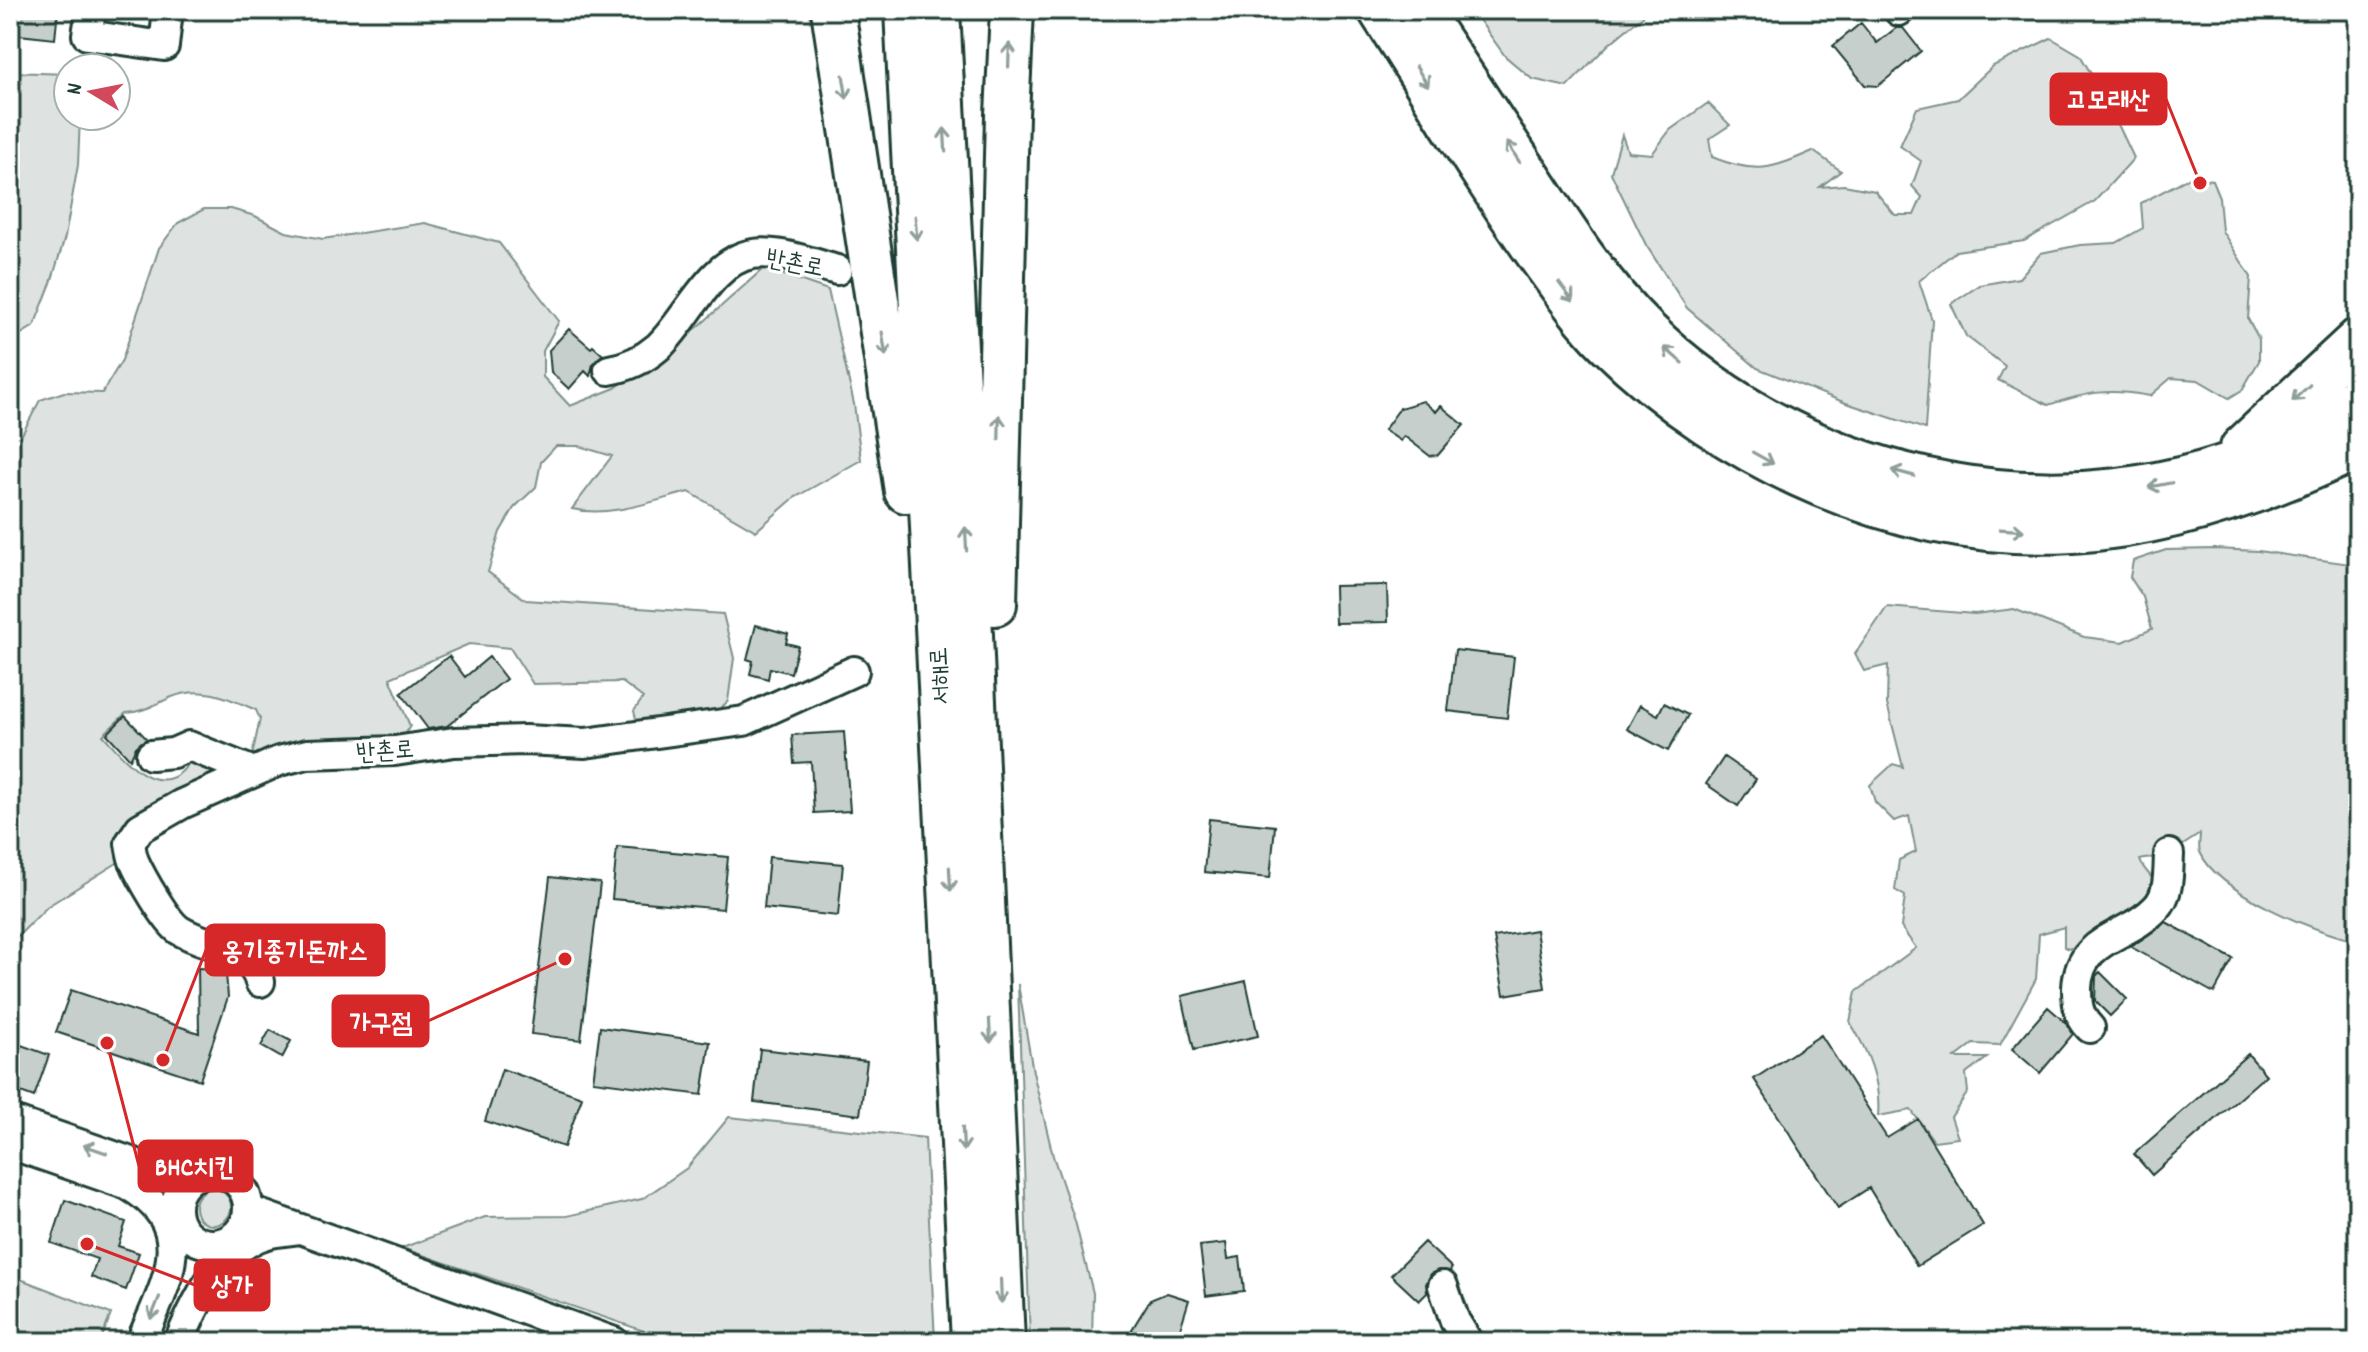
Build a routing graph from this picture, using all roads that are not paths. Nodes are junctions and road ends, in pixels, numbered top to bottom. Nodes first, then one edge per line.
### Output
1 (91, 10) edge
2 (168, 10) edge
3 (833, 10) edge
4 (896, 10) edge
5 (906, 10) edge
6 (938, 10) edge
7 (1012, 10) edge
8 (1380, 10) edge
9 (1419, 10) edge
10 (914, 184) junction
11 (837, 270) dead end
12 (2358, 340) edge
13 (609, 370) dead end
14 (2358, 398) edge
15 (2346, 455) edge
16 (2211, 473) junction
17 (854, 671) dead end
18 (151, 755) dead end
19 (254, 772) junction
20 (947, 833) junction
21 (2169, 854) dead end
22 (986, 953) junction
23 (260, 982) dead end
24 (2090, 1028) dead end
25 (10, 1120) edge
26 (10, 1144) edge
27 (197, 1176) junction
28 (248, 1210) junction
29 (171, 1215) junction
30 (300, 1229) junction
31 (221, 1244) junction
32 (1443, 1286) dead end
33 (185, 1329) edge
34 (141, 1342) edge
35 (614, 1342) edge
36 (973, 1342) edge
37 (1003, 1342) edge
38 (1468, 1342) edge

1 - 2 street
3 -> 20 highway
4 - 10 highway
5 - 10 highway, 서해로
22 -> 6 highway, 서해로
22 -> 7 highway
8 -> 15 highway
16 -> 9 highway
10 -> 20 highway, 서해로
11 - 13 street, 반촌로
12 -> 16 highway
14 - 16 highway
17 - 19 street, 반촌로
18 - 19 street
19 - 23 street, 반촌로
20 -> 36 highway, 서해로
21 - 24 street
22 -> 37 highway, 서해로
27 -> 25 street
26 - 29 street
27 - 28 street
27 - 29 street
28 - 30 street
28 - 31 street
29 - 31 street
29 -> 34 street
30 - 33 street
30 - 35 street
31 - 33 street
32 - 38 street

